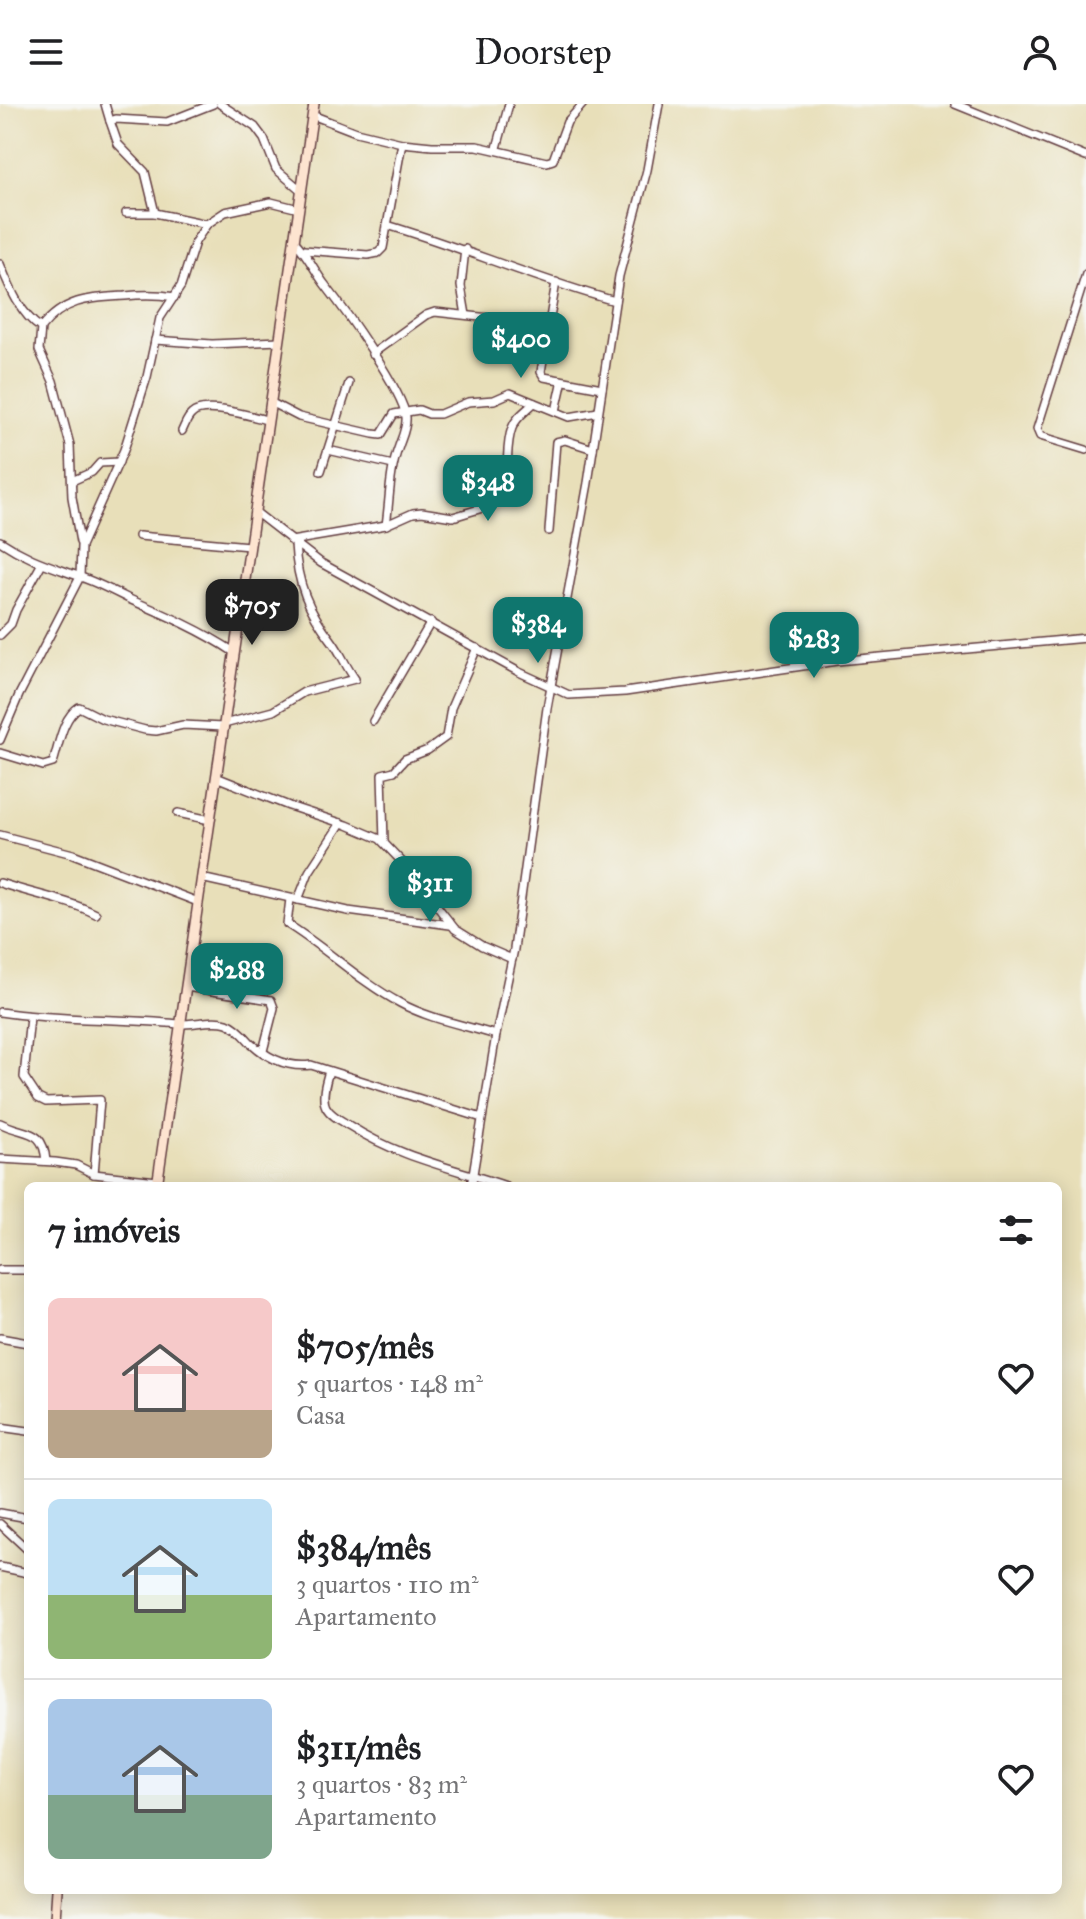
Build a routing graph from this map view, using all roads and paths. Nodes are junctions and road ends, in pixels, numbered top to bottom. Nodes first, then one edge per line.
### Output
1 (105, 104) edge
2 (213, 104) edge
3 (220, 104) edge
4 (314, 104) edge
5 (509, 104) edge
6 (583, 104) edge
7 (659, 104) edge
8 (955, 104) edge
9 (312, 115) junction
10 (110, 121) junction
11 (402, 143) junction
12 (497, 148) junction
13 (1086, 157) edge
14 (302, 191) junction
15 (299, 209) junction
16 (126, 213) dead end
17 (155, 213) junction
18 (207, 224) junction
19 (387, 225) junction
20 (294, 241) junction
21 (465, 249) junction
22 (304, 250) junction
23 (0, 264) edge
24 (1086, 274) edge
25 (556, 282) junction
26 (175, 297) junction
27 (1082, 300) edge
28 (615, 301) junction
29 (466, 315) junction
30 (507, 320) dead end
31 (41, 328) junction
32 (155, 340) junction
33 (280, 341) junction
34 (372, 354) junction
35 (560, 380) junction
36 (349, 383) dead end
37 (602, 388) junction
38 (270, 402) junction
39 (534, 403) junction
40 (556, 411) junction
41 (405, 412) junction
42 (598, 412) junction
43 (267, 420) junction
44 (335, 426) junction
45 (182, 431) dead end
46 (593, 449) junction
47 (328, 450) junction
48 (1086, 450) edge
49 (119, 462) junction
50 (393, 465) junction
51 (321, 471) dead end
52 (72, 481) junction
53 (254, 511) junction
54 (386, 525) junction
55 (549, 531) dead end
56 (139, 536) dead end
57 (0, 541) edge
58 (293, 542) junction
59 (81, 546) junction
60 (249, 546) junction
61 (41, 565) junction
62 (80, 577) junction
63 (431, 622) junction
64 (0, 635) edge
65 (1086, 638) edge
66 (477, 648) junction
67 (234, 652) junction
68 (550, 687) junction
69 (373, 721) dead end
70 (224, 725) junction
71 (0, 740) edge
72 (0, 753) edge
73 (216, 777) junction
74 (178, 813) dead end
75 (210, 820) junction
76 (341, 823) junction
77 (0, 836) edge
78 (384, 842) junction
79 (201, 878) junction
80 (0, 883) edge
81 (294, 900) junction
82 (198, 902) junction
83 (96, 914) dead end
84 (451, 925) junction
85 (512, 959) junction
86 (186, 987) junction
87 (0, 1012) edge
88 (30, 1017) junction
89 (180, 1024) junction
90 (496, 1035) junction
91 (263, 1051) junction
92 (329, 1071) junction
93 (482, 1118) junction
94 (0, 1123) edge
95 (0, 1159) edge
96 (46, 1161) junction
97 (94, 1174) junction
98 (473, 1176) junction
99 (144, 1182) edge
100 (157, 1182) edge
101 (472, 1182) edge
102 (493, 1182) edge
103 (0, 1270) edge
104 (24, 1270) edge
105 (0, 1338) edge
106 (24, 1342) edge
107 (0, 1427) edge
108 (24, 1430) edge
109 (0, 1513) edge
110 (24, 1517) edge
111 (0, 1524) edge
112 (24, 1546) edge
113 (0, 1567) edge
114 (24, 1572) edge
115 (57, 1894) edge
116 (55, 1919) edge

1 - 10 street
2 - 10 street
3 - 14 street
4 - 9 main road
5 - 12 street
6 - 12 street
7 - 28 street
8 - 13 street
9 - 11 street
9 - 14 main road
10 - 17 street
11 - 12 street
11 - 19 street
14 - 15 main road
15 - 18 street
15 - 20 main road
16 - 17 street
17 - 18 street
18 - 26 street
19 - 21 street
19 - 22 street
20 - 22 street
20 - 33 main road
21 - 25 street
21 - 29 street
22 - 34 street
23 - 31 street
24 - 27 street
25 - 28 street
25 - 35 street
26 - 31 street
26 - 32 street
27 - 48 street
28 - 37 street
29 - 30 street
29 - 34 street
31 - 52 street
32 - 33 street
32 - 49 street
33 - 38 main road
34 - 41 street
35 - 37 street
35 - 40 street
36 - 44 street
37 - 42 street
38 - 43 main road
38 - 44 street
39 - 40 street
39 - 41 street
39 - 54 street
40 - 42 street
41 - 44 street
41 - 50 street
42 - 46 street
43 - 45 street
43 - 53 main road
44 - 47 street
46 - 55 street
46 - 68 street
47 - 50 street
47 - 51 street
49 - 52 street
49 - 59 street
50 - 54 street
52 - 59 street
53 - 58 street
53 - 60 main road
54 - 58 street
56 - 60 street
57 - 61 street
58 - 63 street
58 - 70 street
59 - 62 street
60 - 67 main road
61 - 62 street
61 - 64 street
62 - 67 street
62 - 71 street
63 - 66 street
63 - 69 street
65 - 68 street
66 - 68 street
66 - 78 street
67 - 70 main road
68 - 85 street
70 - 72 street
70 - 73 main road
73 - 75 main road
73 - 76 street
74 - 75 street
75 - 79 main road
76 - 78 street
76 - 81 street
77 - 82 street
78 - 84 street
79 - 81 street
79 - 82 main road
80 - 83 street
81 - 84 street
81 - 90 street
82 - 86 main road
84 - 85 street
85 - 90 street
86 - 89 main road
86 - 91 street
87 - 88 street
88 - 89 street
88 - 97 street
89 - 91 street
89 - 100 main road
90 - 93 street
91 - 92 street
92 - 93 street
92 - 98 street
93 - 98 street
94 - 96 street
95 - 96 street
96 - 97 street
97 - 99 street
98 - 101 street
98 - 102 street
103 - 104 street
105 - 106 street
107 - 108 street
109 - 110 street
111 - 112 street
113 - 114 street
115 - 116 main road

